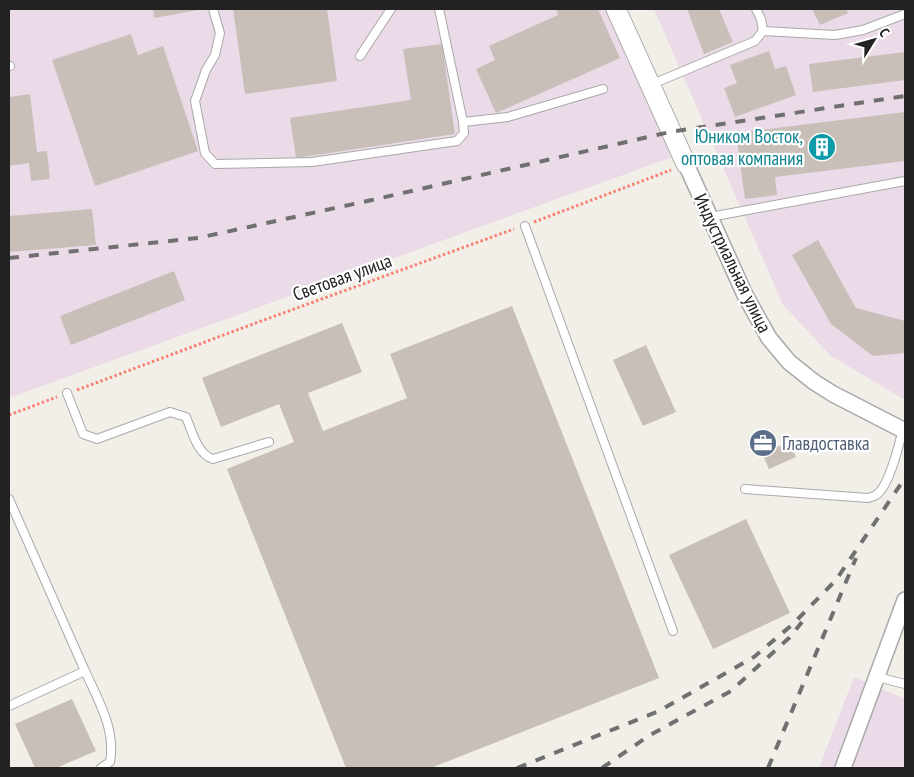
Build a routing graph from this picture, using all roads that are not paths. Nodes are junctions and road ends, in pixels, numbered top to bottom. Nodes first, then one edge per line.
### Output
1 (213, 9) edge
2 (391, 9) edge
3 (439, 9) edge
4 (616, 9) edge
5 (756, 9) edge
6 (905, 14) edge
7 (763, 31) junction
8 (360, 56) dead end
9 (650, 85) junction
10 (603, 89) dead end
11 (463, 122) junction
12 (686, 164) joint
13 (905, 181) edge
14 (710, 216) junction
15 (525, 226) road end
16 (68, 393) road end
17 (904, 430) edge
18 (269, 442) dead end
19 (745, 489) dead end
20 (9, 499) edge
21 (905, 600) edge
22 (673, 631) dead end
23 (85, 671) junction
24 (877, 677) junction
25 (905, 684) edge
26 (9, 706) edge
27 (101, 768) edge
28 (843, 768) edge

1 - 11 lane
2 - 8 lane
3 - 11 lane
4 - 9 street, Индустриальная улица
5 - 7 lane
6 - 7 lane
7 - 9 lane
9 - 12 street, Индустриальная улица
10 - 11 lane
12 - 14 street, Индустриальная улица
13 - 14 lane
14 - 17 street, Индустриальная улица
15 - 22 lane
16 - 18 lane
17 - 19 lane
20 - 23 lane
21 - 24 street
23 - 26 lane
23 - 27 lane
24 - 25 lane
24 - 28 street

